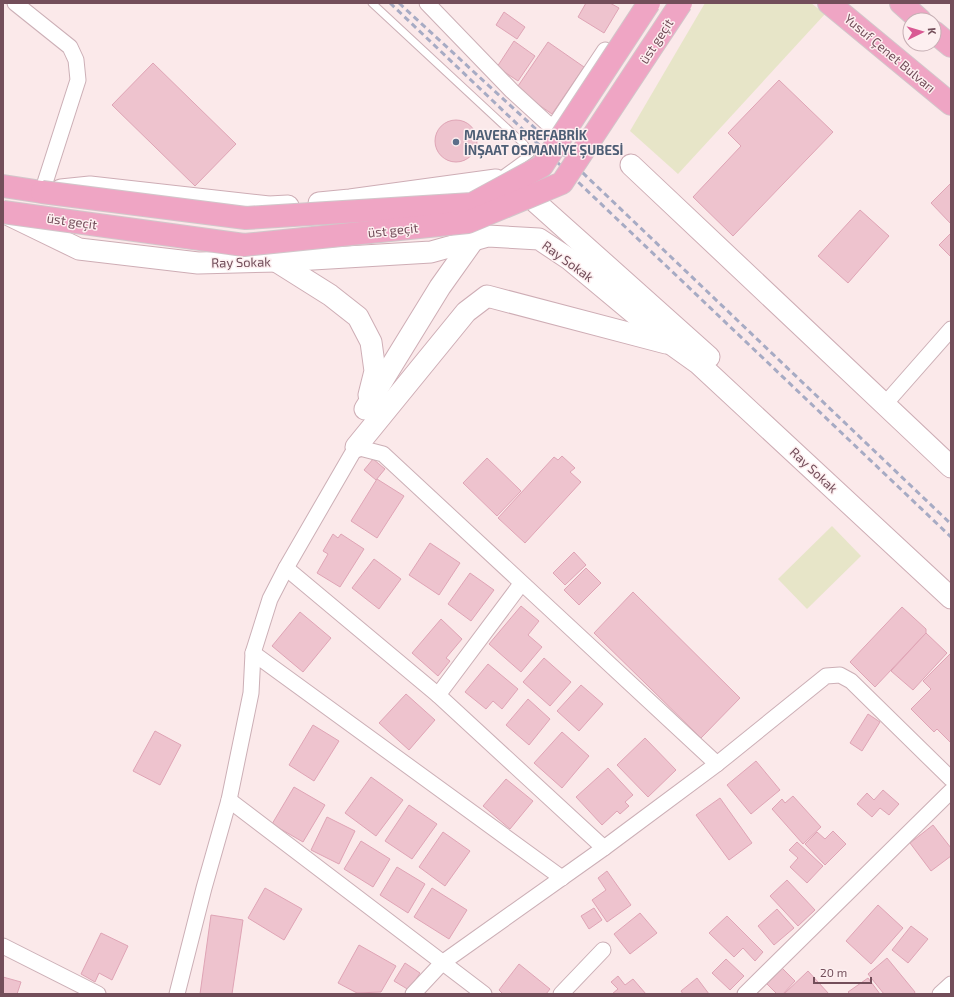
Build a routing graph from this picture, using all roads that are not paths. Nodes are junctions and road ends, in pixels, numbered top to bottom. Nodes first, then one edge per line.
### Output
1 (15, 3) edge
2 (372, 3) edge
3 (427, 3) edge
4 (636, 3) edge
5 (650, 3) edge
6 (681, 3) edge
7 (829, 3) edge
8 (901, 3) edge
9 (443, 8) edge
10 (911, 12) edge
11 (942, 39) edge
12 (951, 46) edge
13 (951, 104) edge
14 (631, 165) dead end
15 (504, 184) junction
16 (3, 186) edge
17 (42, 192) junction
18 (3, 212) edge
19 (474, 240) junction
20 (276, 261) junction
21 (951, 329) edge
22 (671, 344) junction
23 (886, 404) junction
24 (366, 409) junction
25 (356, 447) junction
26 (951, 467) edge
27 (286, 568) junction
28 (951, 580) edge
29 (521, 584) junction
30 (951, 598) edge
31 (253, 653) junction
32 (438, 695) junction
33 (717, 764) junction
34 (951, 779) edge
35 (951, 791) edge
36 (230, 800) junction
37 (604, 848) junction
38 (562, 878) junction
39 (3, 946) edge
40 (603, 950) dead end
41 (442, 963) junction
42 (951, 984) edge
43 (98, 994) edge
44 (177, 994) edge
45 (413, 994) edge
46 (484, 994) edge
47 (561, 994) edge
48 (745, 994) edge
49 (940, 994) edge

1 - 17 street
2 - 15 lane
3 - 9 street
4 - 9 street
5 - 17 highway, bridge
6 - 18 highway, üst geçit, bridge
7 - 13 highway, Yusuf Çenet Bulvarı
8 - 10 highway
11 - 12 highway
14 - 23 street
15 - 17 street
15 - 19 street
15 - 28 street
16 - 17 highway
18 - 20 street, Ray Sokak
19 - 20 street, Ray Sokak
19 - 22 street, Ray Sokak
19 - 24 street
20 - 24 street
21 - 23 street
22 - 25 street
22 - 30 street, Ray Sokak
23 - 26 street
24 - 25 street
25 - 27 street
25 - 29 street
27 - 31 street
27 - 32 street
29 - 32 street
29 - 33 street
31 - 36 street
31 - 38 street
32 - 37 street
33 - 34 street
33 - 37 street
35 - 48 street
36 - 41 street
36 - 44 street
37 - 38 street
38 - 41 street
39 - 43 street
40 - 47 street
41 - 45 street
41 - 46 street
42 - 49 street

